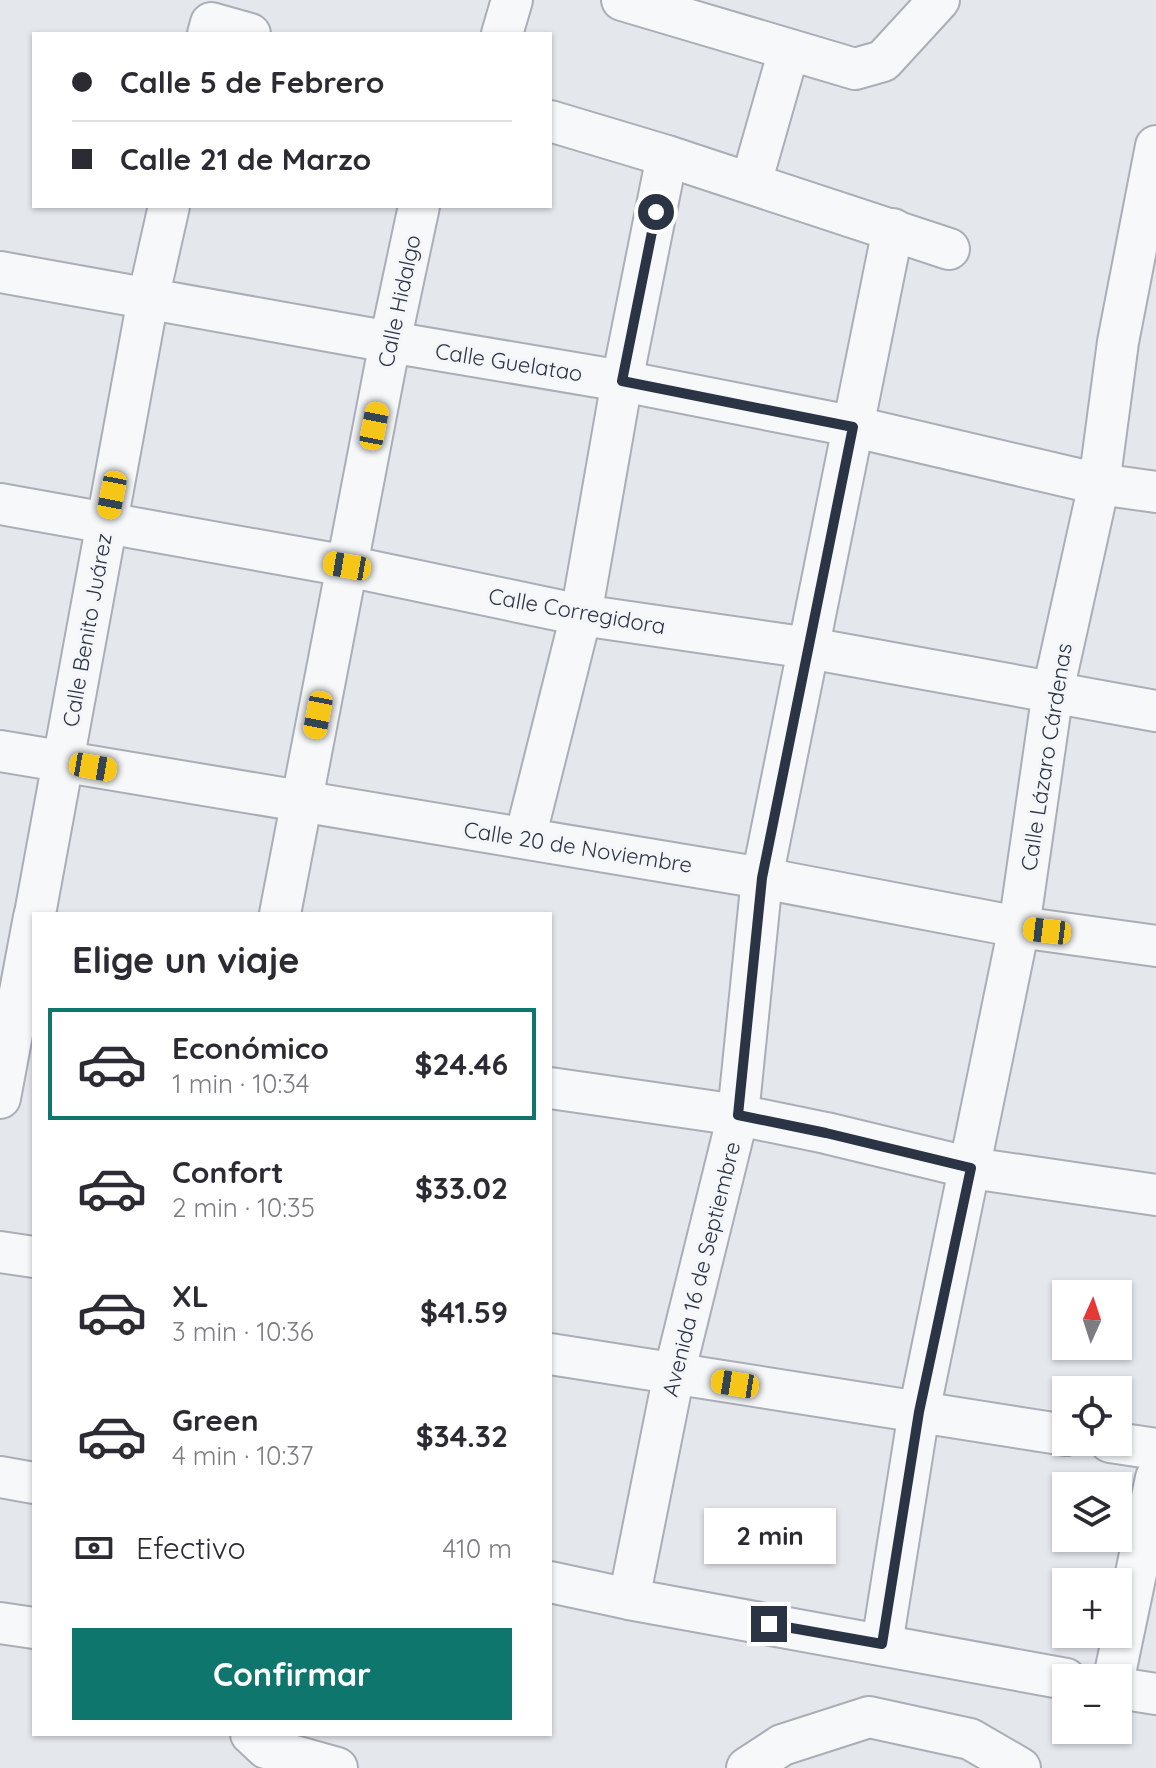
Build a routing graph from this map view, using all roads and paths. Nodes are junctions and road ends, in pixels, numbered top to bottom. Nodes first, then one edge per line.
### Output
1 (512, 0) edge
2 (622, 0) edge
3 (939, 0) edge
4 (209, 28) edge
5 (236, 32) edge
6 (503, 32) edge
7 (789, 50) junction
8 (552, 122) edge
9 (1156, 146) edge
10 (667, 156) junction
11 (751, 183) junction
12 (169, 208) edge
13 (419, 208) edge
14 (893, 229) junction
15 (949, 249) dead end
16 (0, 272) edge
17 (148, 299) junction
18 (390, 342) junction
19 (622, 381) junction
20 (853, 427) junction
21 (1099, 484) junction
22 (1156, 492) edge
23 (0, 504) edge
24 (107, 523) junction
25 (347, 566) junction
26 (581, 615) junction
27 (809, 648) junction
28 (1053, 691) junction
29 (1156, 711) edge
30 (0, 751) edge
31 (63, 762) junction
32 (301, 802) junction
33 (525, 838) junction
34 (762, 878) junction
35 (35, 912) edge
36 (280, 912) edge
37 (32, 926) edge
38 (1019, 927) junction
39 (1156, 946) edge
40 (18, 999) edge
41 (552, 1088) edge
42 (0, 1098) edge
43 (738, 1115) junction
44 (971, 1168) junction
45 (1156, 1195) edge
46 (0, 1252) edge
47 (32, 1257) edge
48 (552, 1354) edge
49 (674, 1374) junction
50 (919, 1412) junction
51 (1052, 1433) edge
52 (1132, 1445) edge
53 (1156, 1449) edge
54 (0, 1477) edge
55 (1156, 1478) edge
56 (32, 1483) edge
57 (552, 1582) edge
58 (629, 1599) junction
59 (0, 1623) edge
60 (32, 1628) edge
61 (882, 1644) junction
62 (1117, 1664) edge
63 (1052, 1676) edge
64 (1132, 1690) edge
65 (1156, 1694) edge
66 (253, 1736) edge
67 (810, 1751) edge
68 (337, 1768) edge
69 (747, 1768) edge
70 (1020, 1768) edge

1 - 6 street
2 - 7 street
3 - 7 street
4 - 5 street
7 - 11 street
8 - 10 street
9 - 21 street, Calle Lázaro Cárdenas
10 - 11 street
10 - 19 street
11 - 14 street
12 - 17 street, Calle Benito Juárez
13 - 18 street, Calle Hidalgo
14 - 15 street
14 - 20 street, Avenida 16 de Septiembre
16 - 17 street, Calle Guelatao
17 - 18 street, Calle Guelatao
17 - 24 street, Calle Benito Juárez
18 - 19 street, Calle Guelatao
18 - 25 street, Calle Hidalgo
19 - 20 street, Calle Guelatao
19 - 26 street
20 - 21 street, Calle Guelatao
20 - 27 street, Avenida 16 de Septiembre
21 - 22 street, Calle Guelatao
21 - 28 street, Calle Lázaro Cárdenas
23 - 24 street, Calle Corregidora
24 - 25 street, Calle Corregidora
24 - 31 street, Calle Benito Juárez
25 - 26 street, Calle Corregidora
25 - 32 street, Calle Hidalgo
26 - 27 street, Calle Corregidora
26 - 33 street
27 - 28 street, Calle Corregidora
27 - 34 street, Avenida 16 de Septiembre
28 - 29 street, Calle Corregidora
28 - 38 street, Calle Lázaro Cárdenas
30 - 31 street, Calle 20 de Noviembre
31 - 32 street, Calle 20 de Noviembre
31 - 35 street, Calle Benito Juárez
32 - 33 street, Calle 20 de Noviembre
32 - 36 street, Calle Hidalgo
33 - 34 street, Calle 20 de Noviembre
34 - 38 street, Calle 20 de Noviembre
34 - 43 street, Avenida 16 de Septiembre
37 - 40 street, Calle Benito Juárez
38 - 39 street, Calle 20 de Noviembre
38 - 44 street, Calle Lázaro Cárdenas
40 - 42 street, Calle Benito Juárez
41 - 43 street
43 - 44 street
43 - 49 street, Avenida 16 de Septiembre
44 - 45 street
44 - 50 street, Calle Lázaro Cárdenas
46 - 47 street
48 - 49 street
49 - 50 street
49 - 58 street, Avenida 16 de Septiembre
50 - 51 street
50 - 61 street, Calle Lázaro Cárdenas
52 - 53 street
54 - 56 street
55 - 62 street
57 - 58 street
58 - 61 street
59 - 60 street
61 - 63 street
64 - 65 street
66 - 68 street
67 - 69 street
67 - 70 street

